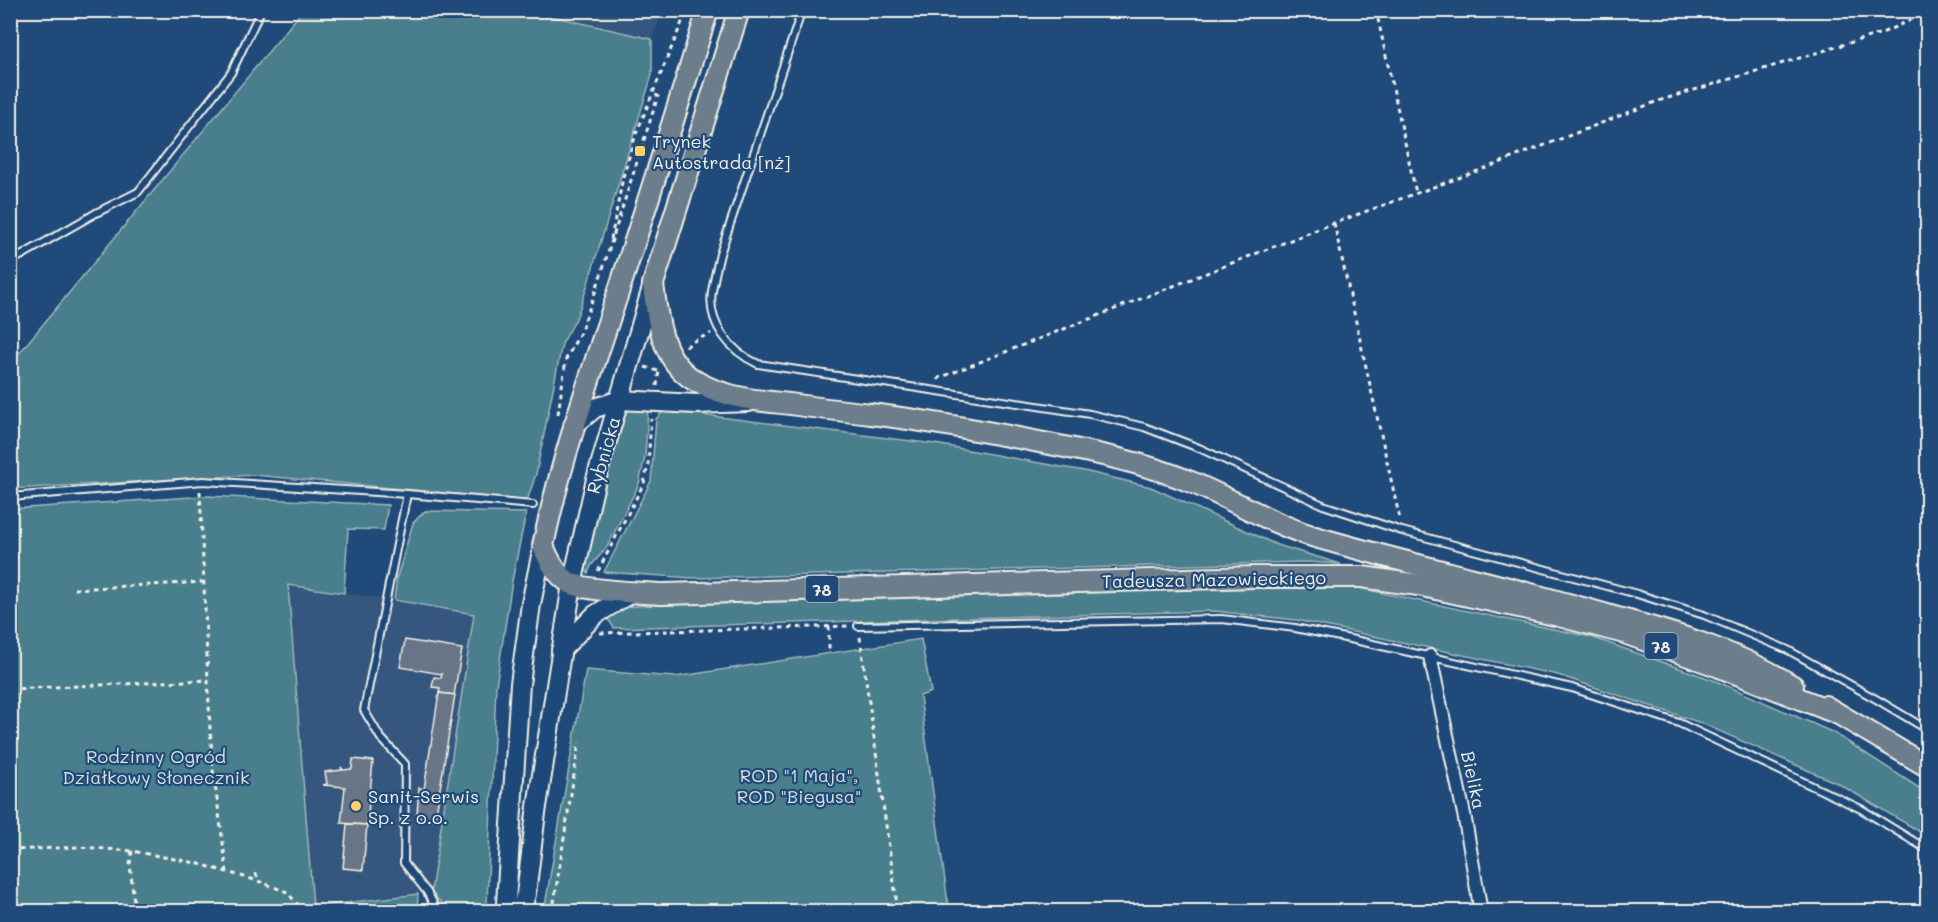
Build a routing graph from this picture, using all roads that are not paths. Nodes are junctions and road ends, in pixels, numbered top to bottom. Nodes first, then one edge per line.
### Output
1 (261, 10) edge
2 (708, 10) edge
3 (739, 10) edge
4 (802, 10) edge
5 (10, 262) edge
6 (653, 284) junction
7 (620, 400) junction
8 (757, 401) junction
9 (573, 426) junction
10 (407, 494) junction
11 (10, 497) edge
12 (533, 505) dead end
13 (543, 546) junction
14 (572, 584) junction
15 (632, 592) junction
16 (858, 626) road end
17 (561, 650) junction
18 (1430, 656) junction
19 (1836, 713) junction
20 (1928, 730) edge
21 (1928, 767) edge
22 (1928, 850) edge
23 (438, 912) edge
24 (508, 912) edge
25 (521, 912) edge
26 (1481, 912) edge

1 - 5 lane
2 - 9 main road, Rybnicka
3 - 6 main road, Rybnicka / 78
4 - 20 lane
6 - 7 main road, Rybnicka
6 - 8 main road, 78
7 - 8 main road, Tadeusza Mazowieckiego
7 - 9 main road
7 - 14 main road, Rybnicka
8 - 19 main road, Tadeusza Mazowieckiego / 78
9 - 13 main road, Rybnicka
10 - 11 lane
10 - 12 lane
10 - 23 lane
13 - 14 main road
13 - 24 main road, Rybnicka
14 - 15 main road, Tadeusza Mazowieckiego / 78
14 - 17 main road, Rybnicka
15 - 17 main road
15 - 19 main road, Tadeusza Mazowieckiego / 78
16 - 18 lane
17 - 25 main road, Rybnicka
18 - 22 lane
18 - 26 street, Bielika
19 - 21 main road, Tadeusza Mazowieckiego / 78

